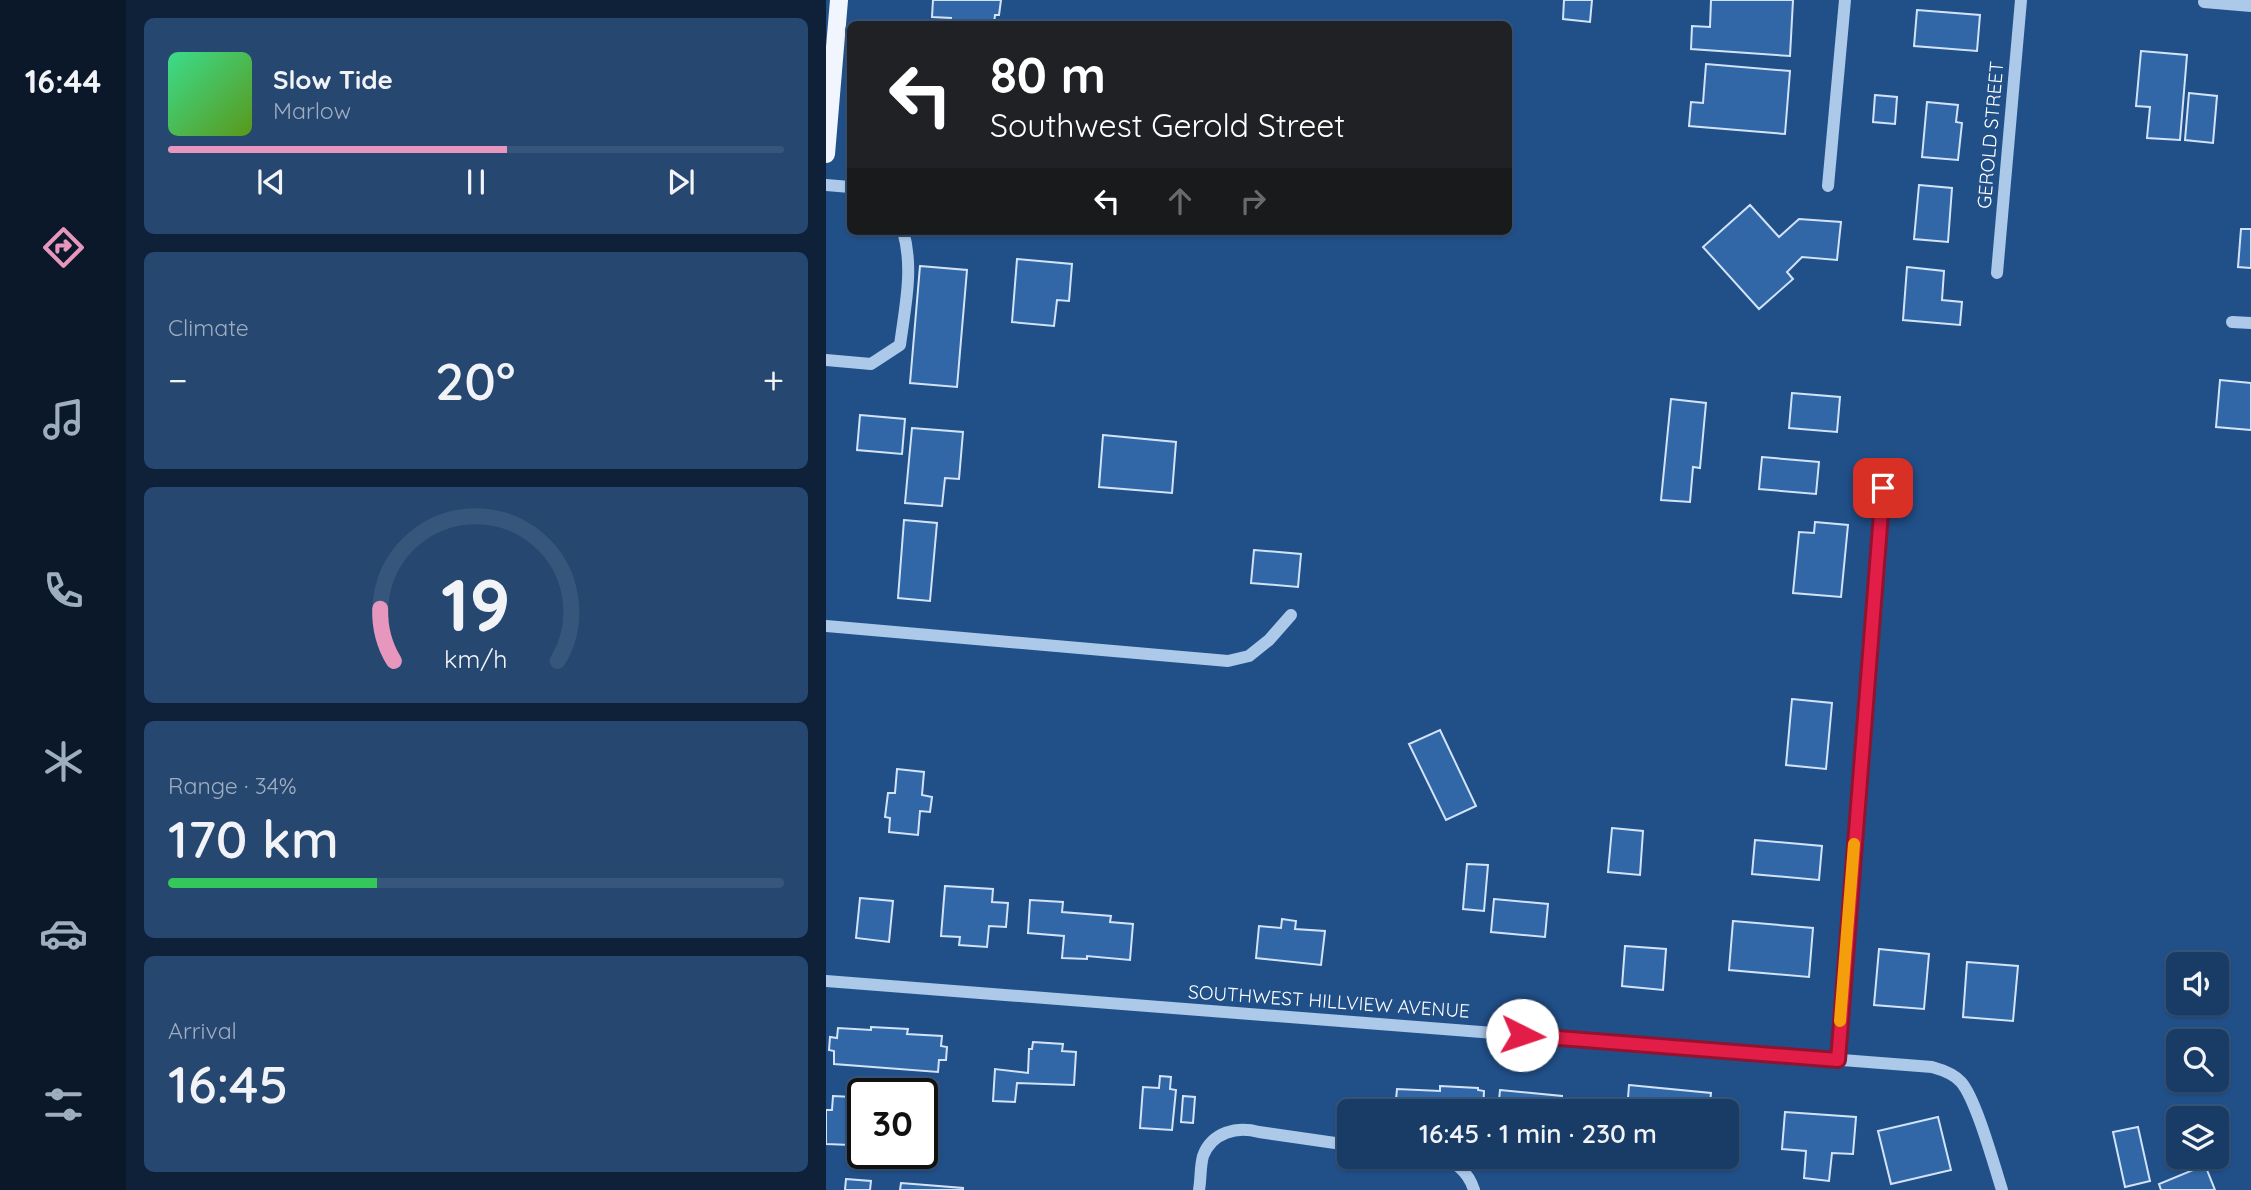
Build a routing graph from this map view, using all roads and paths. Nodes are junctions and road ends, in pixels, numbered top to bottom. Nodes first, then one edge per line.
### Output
1 (837, 0) edge
2 (1845, 0) edge
3 (2021, 0) edge
4 (2204, 2) dead end
5 (2251, 6) edge
6 (826, 154) edge
7 (826, 185) edge
8 (1828, 186) dead end
9 (847, 187) edge
10 (904, 235) edge
11 (1997, 273) dead end
12 (2232, 322) dead end
13 (2251, 323) edge
14 (826, 360) edge
15 (1883, 488) dead end
16 (1291, 615) dead end
17 (826, 626) edge
18 (826, 981) edge
19 (1838, 1060) junction
20 (1337, 1143) edge
21 (1461, 1169) edge
22 (1199, 1190) edge
23 (1474, 1190) edge
24 (2002, 1190) edge

1 - 6 main road
2 - 8 street
3 - 11 street, GEROLD STREET
4 - 5 street
7 - 9 street
10 - 14 street
12 - 13 street
15 - 19 street
16 - 17 street
18 - 19 street, SOUTHWEST HILLVIEW AVENUE
19 - 24 street, SOUTHWEST HILLVIEW AVENUE
20 - 22 street
21 - 23 street

